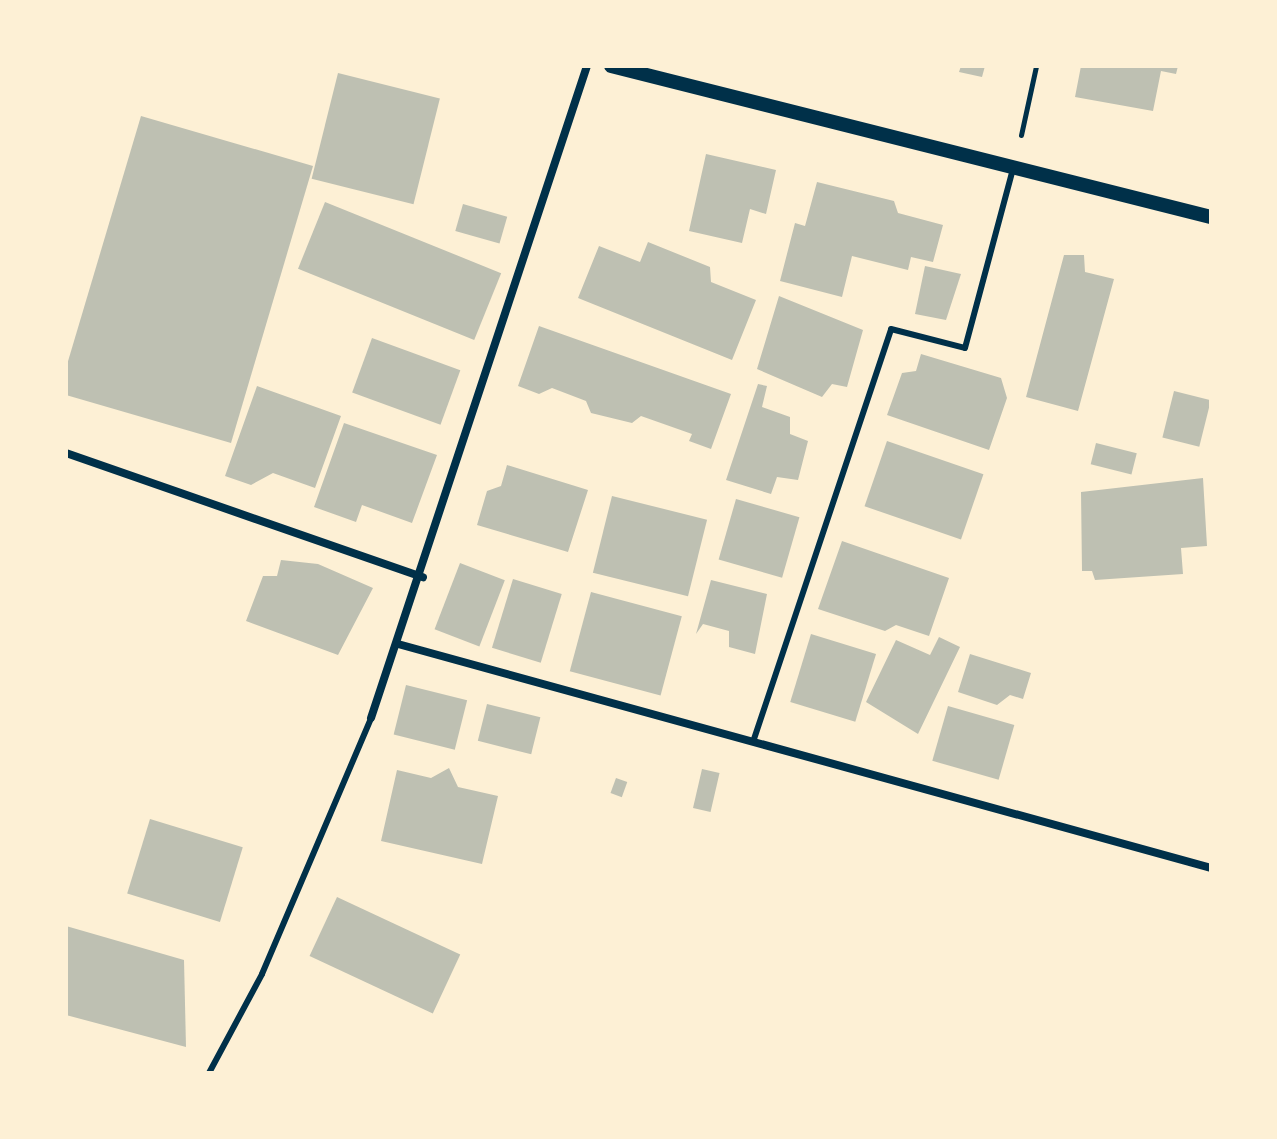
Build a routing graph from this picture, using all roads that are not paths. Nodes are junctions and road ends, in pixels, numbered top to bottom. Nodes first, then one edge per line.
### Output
1 (587, 66) edge
2 (611, 66) edge
3 (1013, 169) junction
4 (1211, 217) edge
5 (66, 453) edge
6 (423, 577) junction
7 (398, 644) junction
8 (371, 718) joint
9 (753, 742) junction
10 (1211, 868) edge
11 (209, 1073) edge

1 - 6 street
2 - 3 street
3 - 4 street
3 - 9 lane
5 - 6 street
6 - 7 street
7 - 8 street
7 - 9 street
8 - 11 lane
9 - 10 street

